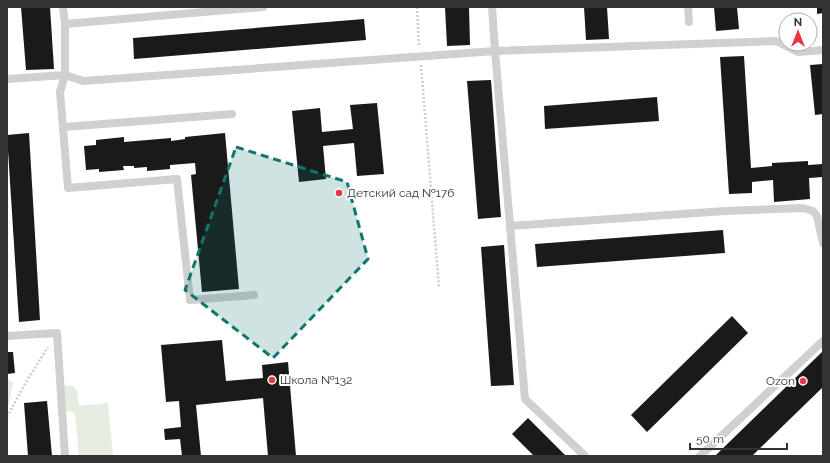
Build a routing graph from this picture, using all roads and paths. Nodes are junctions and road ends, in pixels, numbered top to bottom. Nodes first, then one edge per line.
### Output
1 (64, 7) edge
2 (263, 7) edge
3 (417, 7) edge
4 (492, 7) edge
5 (688, 7) edge
6 (690, 22) dead end
7 (65, 24) junction
8 (823, 50) edge
9 (495, 52) junction
10 (420, 58) junction
11 (65, 75) junction
12 (7, 79) edge
13 (232, 114) dead end
14 (64, 127) junction
15 (510, 226) junction
16 (823, 242) edge
17 (439, 288) dead end
18 (254, 295) dead end
19 (57, 333) junction
20 (7, 336) edge
21 (823, 341) edge
22 (7, 417) edge
23 (65, 456) edge
24 (585, 456) edge
25 (700, 456) edge

1 - 7 lane
2 - 7 lane
3 - 10 path
4 - 9 lane
5 - 6 lane
7 - 11 lane
8 - 9 lane
9 - 10 lane
9 - 15 lane
10 - 11 lane
10 - 17 path
11 - 12 lane
11 - 14 lane
13 - 14 lane
14 - 18 lane
15 - 16 lane
15 - 24 lane
19 - 20 lane
19 - 22 path
19 - 23 lane
21 - 25 lane

